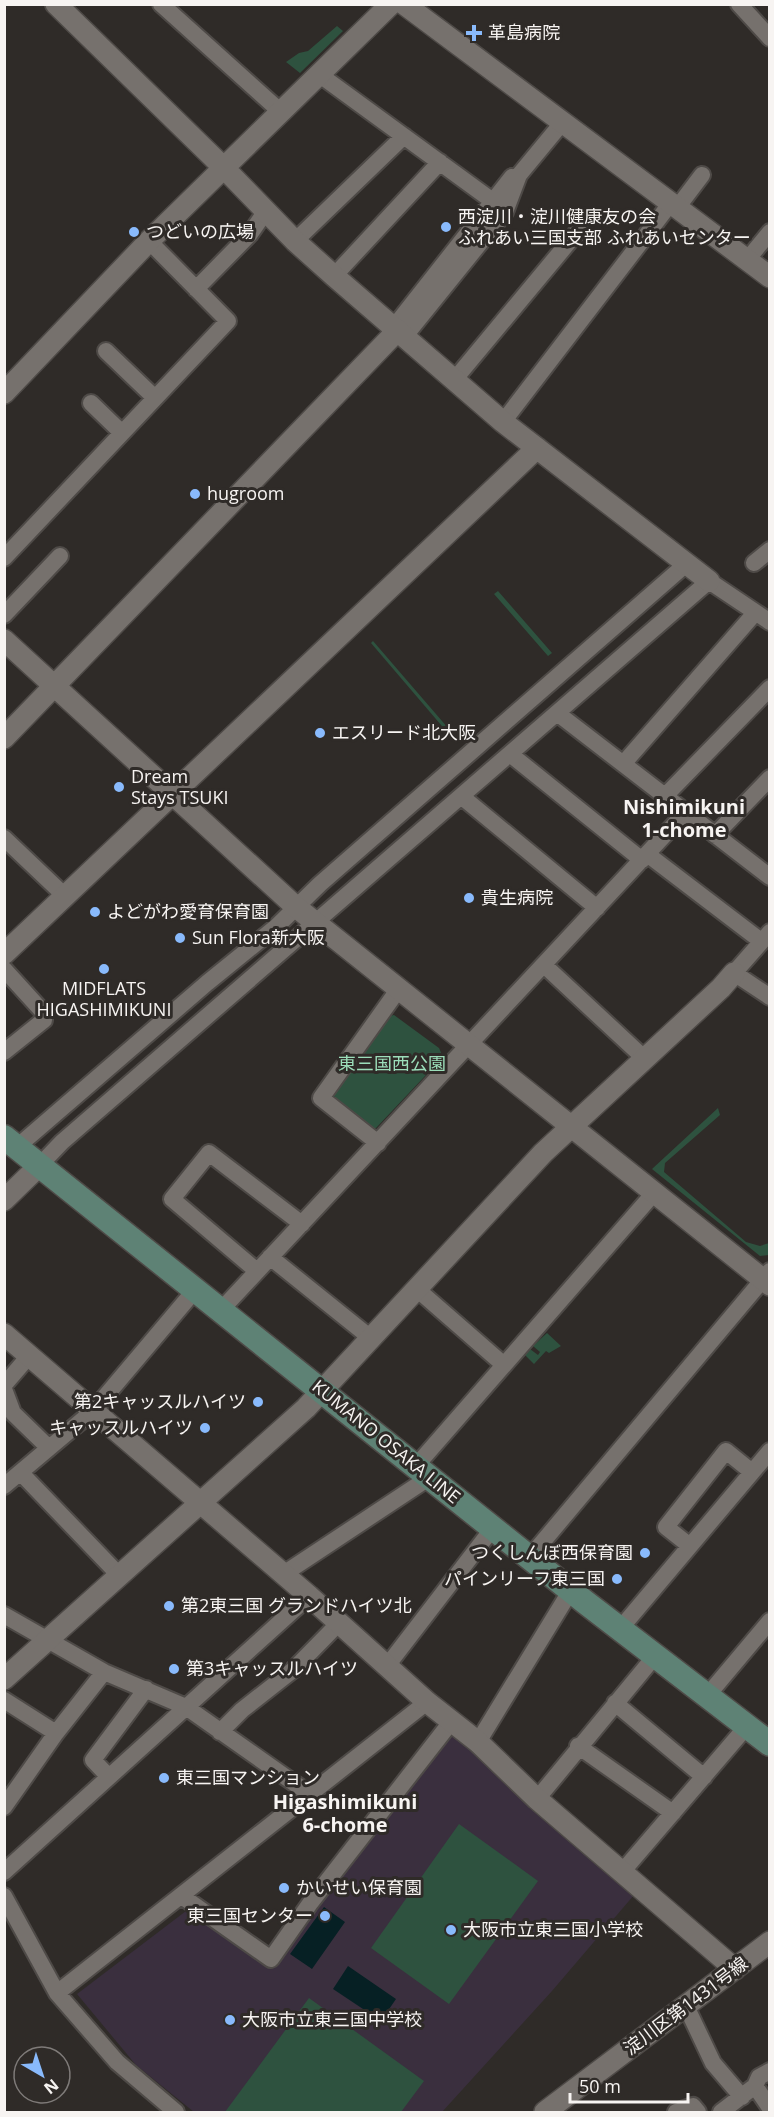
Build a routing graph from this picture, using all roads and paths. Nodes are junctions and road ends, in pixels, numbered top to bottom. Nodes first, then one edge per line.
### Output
1 (56, 4) edge
2 (161, 4) edge
3 (391, 4) edge
4 (404, 4) edge
5 (739, 4) edge
6 (770, 38) edge
7 (320, 75) junction
8 (280, 112) junction
9 (560, 121) junction
10 (404, 136) junction
11 (440, 162) junction
12 (224, 168) junction
13 (702, 176) dead end
14 (494, 202) junction
15 (673, 206) junction
16 (266, 211) junction
17 (583, 225) dead end
18 (770, 232) edge
19 (149, 241) junction
20 (295, 241) junction
21 (747, 260) junction
22 (334, 276) junction
23 (770, 277) edge
24 (196, 289) junction
25 (399, 331) junction
26 (106, 351) dead end
27 (455, 379) junction
28 (4, 393) edge
29 (155, 398) junction
30 (91, 403) dead end
31 (503, 422) junction
32 (122, 433) junction
33 (537, 448) junction
34 (770, 550) edge
35 (60, 556) dead end
36 (4, 558) edge
37 (754, 563) dead end
38 (685, 565) junction
39 (708, 581) junction
40 (4, 615) edge
41 (762, 618) edge
42 (4, 640) edge
43 (54, 686) junction
44 (770, 688) edge
45 (557, 713) junction
46 (4, 738) edge
47 (510, 754) junction
48 (623, 764) junction
49 (770, 778) edge
50 (173, 795) junction
51 (461, 796) junction
52 (665, 796) junction
53 (686, 812) junction
54 (715, 835) junction
55 (4, 838) edge
56 (644, 857) junction
57 (770, 877) edge
58 (66, 897) junction
59 (296, 907) junction
60 (597, 908) junction
61 (315, 922) junction
62 (765, 936) edge
63 (4, 954) edge
64 (544, 965) junction
65 (4, 969) edge
66 (734, 973) junction
67 (398, 990) junction
68 (770, 997) edge
69 (469, 1046) junction
70 (4, 1052) edge
71 (644, 1058) junction
72 (571, 1125) junction
73 (378, 1143) junction
74 (9, 1147) edge
75 (40, 1165) junction
76 (654, 1193) junction
77 (4, 1200) edge
78 (302, 1224) junction
79 (270, 1257) junction
80 (257, 1271) junction
81 (767, 1278) edge
82 (195, 1290) junction
83 (418, 1290) junction
84 (221, 1310) junction
85 (4, 1335) edge
86 (372, 1339) junction
87 (29, 1356) junction
88 (504, 1365) junction
89 (4, 1387) edge
90 (322, 1391) junction
91 (93, 1411) junction
92 (49, 1448) junction
93 (770, 1451) edge
94 (423, 1472) junction
95 (752, 1472) junction
96 (21, 1473) junction
97 (4, 1486) edge
98 (201, 1504) junction
99 (493, 1528) junction
100 (690, 1546) junction
101 (530, 1557) junction
102 (282, 1575) junction
103 (120, 1576) junction
104 (571, 1590) junction
105 (309, 1596) junction
106 (4, 1615) edge
107 (770, 1621) edge
108 (339, 1623) junction
109 (620, 1629) junction
110 (50, 1639) junction
111 (655, 1656) junction
112 (387, 1666) junction
113 (104, 1672) junction
114 (4, 1679) edge
115 (146, 1689) junction
116 (707, 1696) junction
117 (4, 1700) edge
118 (427, 1702) junction
119 (615, 1702) junction
120 (186, 1707) junction
121 (451, 1722) junction
122 (747, 1726) junction
123 (220, 1732) junction
124 (56, 1733) junction
125 (478, 1742) junction
126 (770, 1744) edge
127 (578, 1746) junction
128 (109, 1777) junction
129 (704, 1777) junction
130 (311, 1795) junction
131 (537, 1799) junction
132 (4, 1807) edge
133 (673, 1813) junction
134 (4, 1872) edge
135 (622, 1872) junction
136 (4, 1896) edge
137 (183, 1897) junction
138 (770, 1942) edge
139 (735, 1969) junction
140 (57, 1993) junction
141 (686, 2006) junction
142 (770, 2071) edge
143 (748, 2092) junction
144 (770, 2108) edge
145 (176, 2112) edge
146 (545, 2112) edge
147 (676, 2112) edge
148 (698, 2112) edge
149 (721, 2112) edge

1 - 12 street
2 - 8 street
3 - 7 street
4 - 9 street
5 - 6 street
7 - 8 street
7 - 10 street
8 - 12 street
9 - 14 street
9 - 15 street
9 - 25 street
10 - 11 street
10 - 20 street
11 - 14 street
11 - 22 street
12 - 16 street
12 - 19 street
13 - 15 street
14 - 25 street
15 - 21 street
15 - 31 street
16 - 20 street
16 - 24 street
17 - 27 street
18 - 21 street
19 - 24 street
19 - 28 street
20 - 22 street
21 - 23 street
22 - 25 street
24 - 29 street
25 - 27 street
25 - 43 street
26 - 29 street
27 - 31 street
29 - 32 street
30 - 32 street
31 - 33 street
32 - 36 street
33 - 38 street
33 - 50 street
34 - 37 street
35 - 40 street
38 - 39 street
38 - 59 street
39 - 41 street
39 - 45 street
41 - 48 street
42 - 43 street
43 - 46 street
43 - 50 street
44 - 52 street
45 - 47 street
45 - 48 street
47 - 51 street
47 - 56 street
48 - 52 street
49 - 54 street
50 - 58 street
50 - 59 street
51 - 60 street
51 - 61 street
52 - 53 street
53 - 54 street
53 - 56 street
54 - 57 street
55 - 58 street
56 - 60 street
56 - 62 street
58 - 63 street
59 - 61 street
59 - 74 street
60 - 64 street
61 - 67 street
61 - 75 street
62 - 66 street
64 - 69 street
64 - 71 street
65 - 70 street
66 - 68 street
66 - 71 street
67 - 69 street
67 - 73 street
69 - 72 street
69 - 73 street
71 - 72 street
72 - 76 street
72 - 83 street
73 - 78 street
74 - 75 main road, KUMANO OSAKA LINE
75 - 77 street
75 - 82 main road, KUMANO OSAKA LINE
76 - 81 street
76 - 88 street
78 - 79 street
78 - 80 street
79 - 80 street
79 - 86 street
80 - 84 street
81 - 101 street
82 - 84 main road, KUMANO OSAKA LINE
82 - 91 street
83 - 86 street
83 - 88 street
84 - 90 main road, KUMANO OSAKA LINE
85 - 87 street
86 - 90 street
87 - 89 street
87 - 91 street
88 - 94 street
89 - 92 street
90 - 94 main road, KUMANO OSAKA LINE
90 - 98 street
91 - 92 street
91 - 98 street
92 - 96 street
93 - 95 street
94 - 99 main road, KUMANO OSAKA LINE
94 - 102 street
95 - 100 street
95 - 100 street
96 - 97 street
96 - 103 street
98 - 102 street
98 - 103 street
99 - 101 main road, KUMANO OSAKA LINE
99 - 112 street
100 - 109 street
101 - 104 main road, KUMANO OSAKA LINE
102 - 105 street
103 - 110 street
104 - 109 main road, KUMANO OSAKA LINE
104 - 125 street
105 - 108 street
105 - 120 street
106 - 110 street
107 - 116 street
108 - 112 street
108 - 123 street
109 - 111 main road, KUMANO OSAKA LINE
110 - 113 street
110 - 114 street
111 - 116 main road, KUMANO OSAKA LINE
111 - 119 street
112 - 118 street
113 - 115 street
113 - 124 street
115 - 120 street
115 - 128 street
116 - 122 main road, KUMANO OSAKA LINE
117 - 124 street
118 - 121 street
118 - 130 street
119 - 127 street
119 - 129 street
120 - 123 street
120 - 128 street
121 - 125 street
121 - 137 street
122 - 126 main road, KUMANO OSAKA LINE
122 - 129 street
123 - 130 street
124 - 132 street
125 - 131 street
127 - 131 street
127 - 133 street
128 - 134 street
129 - 133 street
130 - 137 street
131 - 135 street
133 - 135 street
135 - 139 street
136 - 140 street
137 - 140 street
138 - 139 street, 淀川区第1431号線
139 - 141 street, 淀川区第1431号線
140 - 145 street
141 - 143 street
141 - 146 street, 淀川区第1431号線
142 - 143 street
143 - 144 street
143 - 149 street
147 - 148 street

